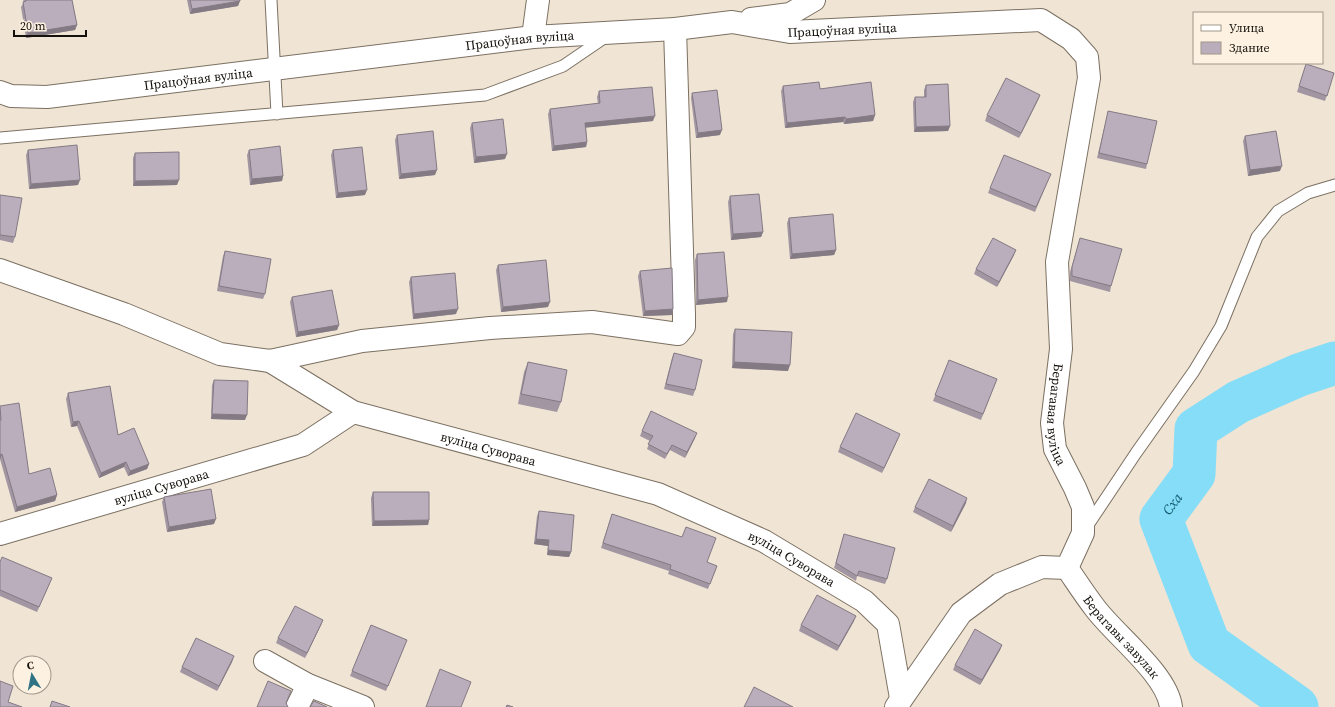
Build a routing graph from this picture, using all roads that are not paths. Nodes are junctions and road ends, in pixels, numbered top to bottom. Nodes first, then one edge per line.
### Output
1 (271, 0) edge
2 (538, 0) edge
3 (814, 0) edge
4 (1041, 20) joint
5 (732, 22) junction
6 (675, 29) junction
7 (612, 33) junction
8 (533, 37) junction
9 (275, 69) junction
10 (0, 92) edge
11 (277, 114) junction
12 (0, 138) edge
13 (1335, 185) edge
14 (0, 270) edge
15 (270, 361) junction
16 (353, 412) junction
17 (1083, 533) junction
18 (0, 534) edge
19 (1067, 568) junction
20 (265, 661) dead end
21 (308, 685) junction
22 (899, 702) edge
23 (297, 707) edge
24 (363, 707) edge
25 (1171, 707) edge

1 - 9 lane
2 - 8 street
3 - 5 street
4 - 5 street, Працоўная вуліца
4 - 17 street, Берагавая вуліца
5 - 6 street, Працоўная вуліца
6 - 7 street, Працоўная вуліца
6 - 15 street
7 - 8 street, Працоўная вуліца
7 - 11 lane
8 - 9 street, Працоўная вуліца
9 - 10 street, Працоўная вуліца
9 - 11 lane
11 - 12 lane
13 - 17 lane
14 - 15 street
15 - 16 street
16 - 18 street, вуліца Суворава
16 - 22 street, вуліца Суворава
17 - 19 street, Берагавая вуліца
19 - 22 street
19 - 25 street, Берагавы завулак
20 - 21 street
21 - 23 street
21 - 24 street

